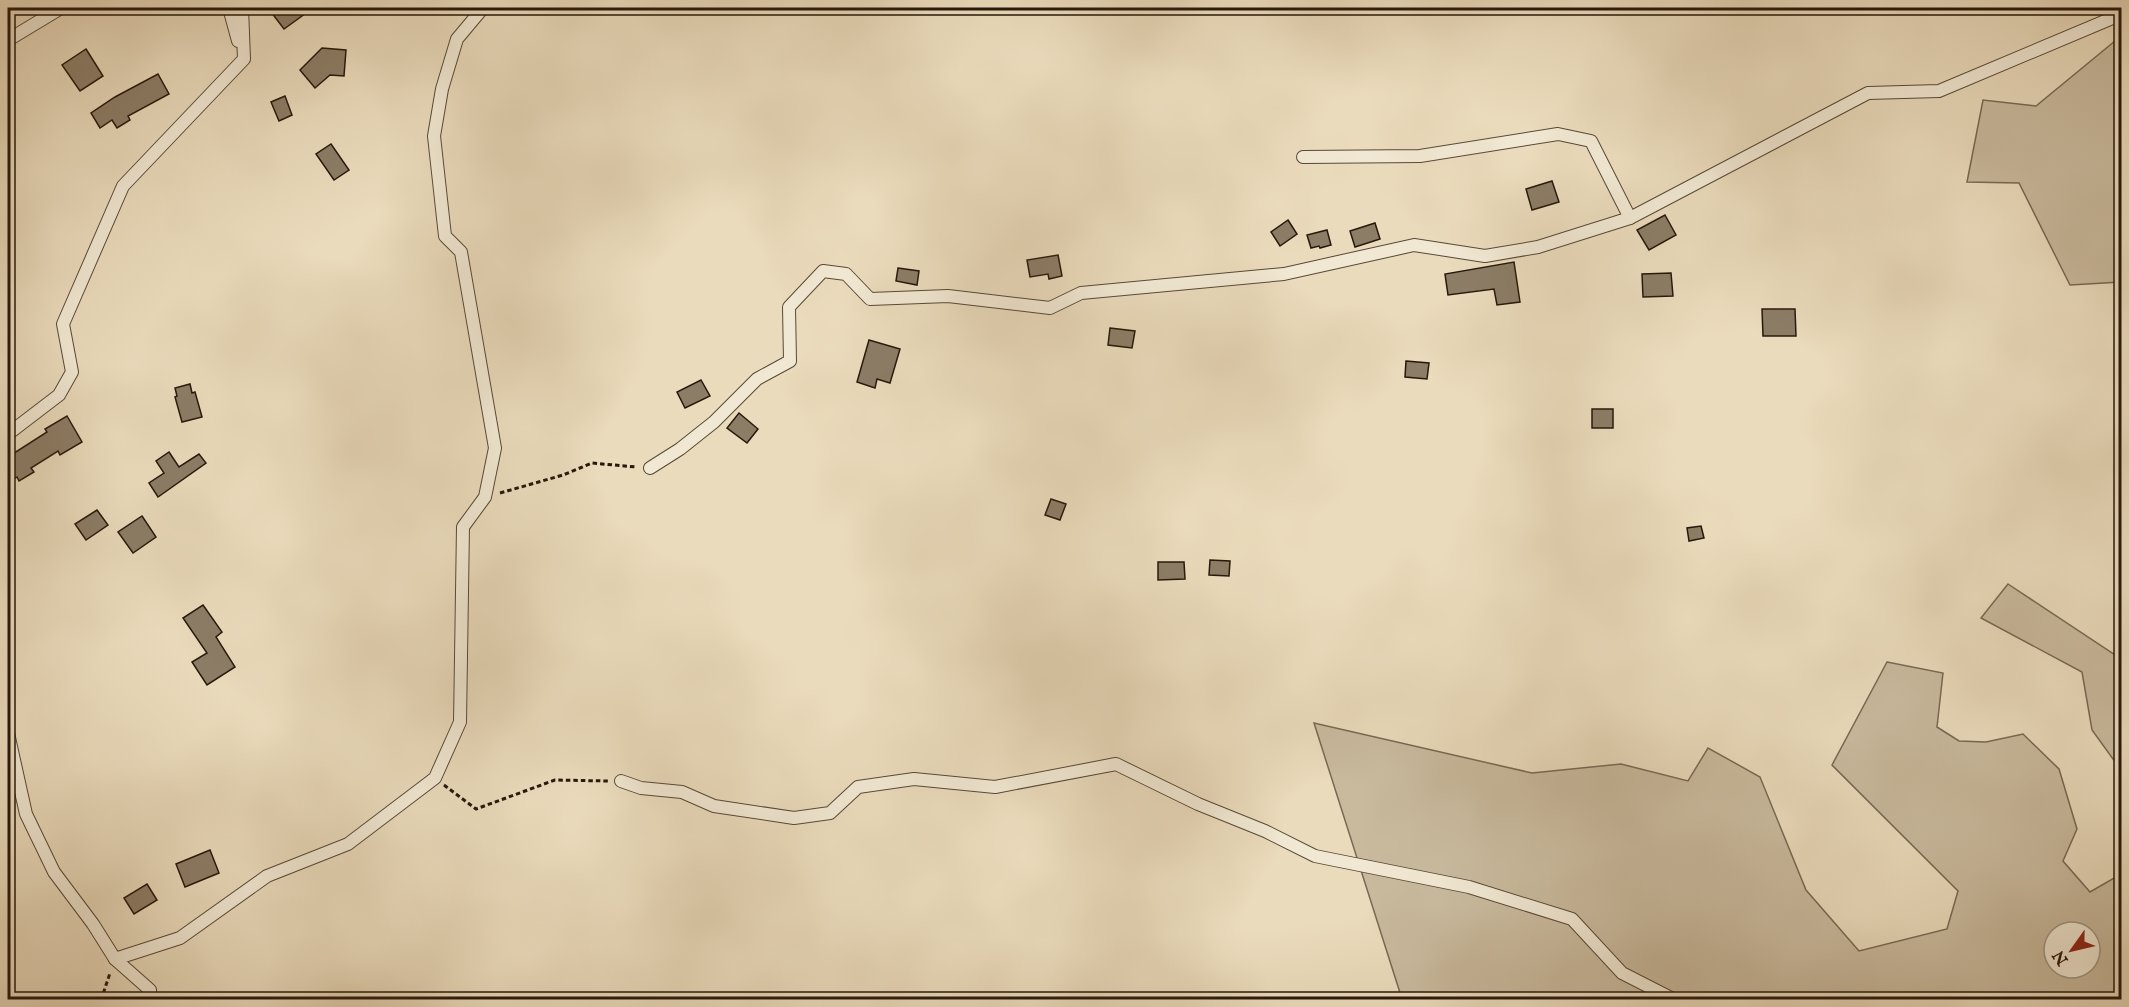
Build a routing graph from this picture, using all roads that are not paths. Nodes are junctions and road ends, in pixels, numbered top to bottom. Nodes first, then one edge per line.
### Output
1 (61, 8) edge
2 (228, 8) edge
3 (242, 8) edge
4 (483, 8) edge
5 (2121, 14) edge
6 (8, 40) edge
7 (244, 59) junction
8 (1303, 157) dead end
9 (1630, 218) junction
10 (8, 434) edge
11 (650, 468) road end
12 (8, 733) edge
13 (621, 781) road end
14 (114, 959) junction
15 (152, 999) edge
16 (1675, 999) edge

1 - 6 street
2 - 7 street
3 - 7 street
4 - 14 street
5 - 9 street
7 - 10 street
8 - 9 street
9 - 11 street
12 - 14 street
13 - 16 street
14 - 15 street

